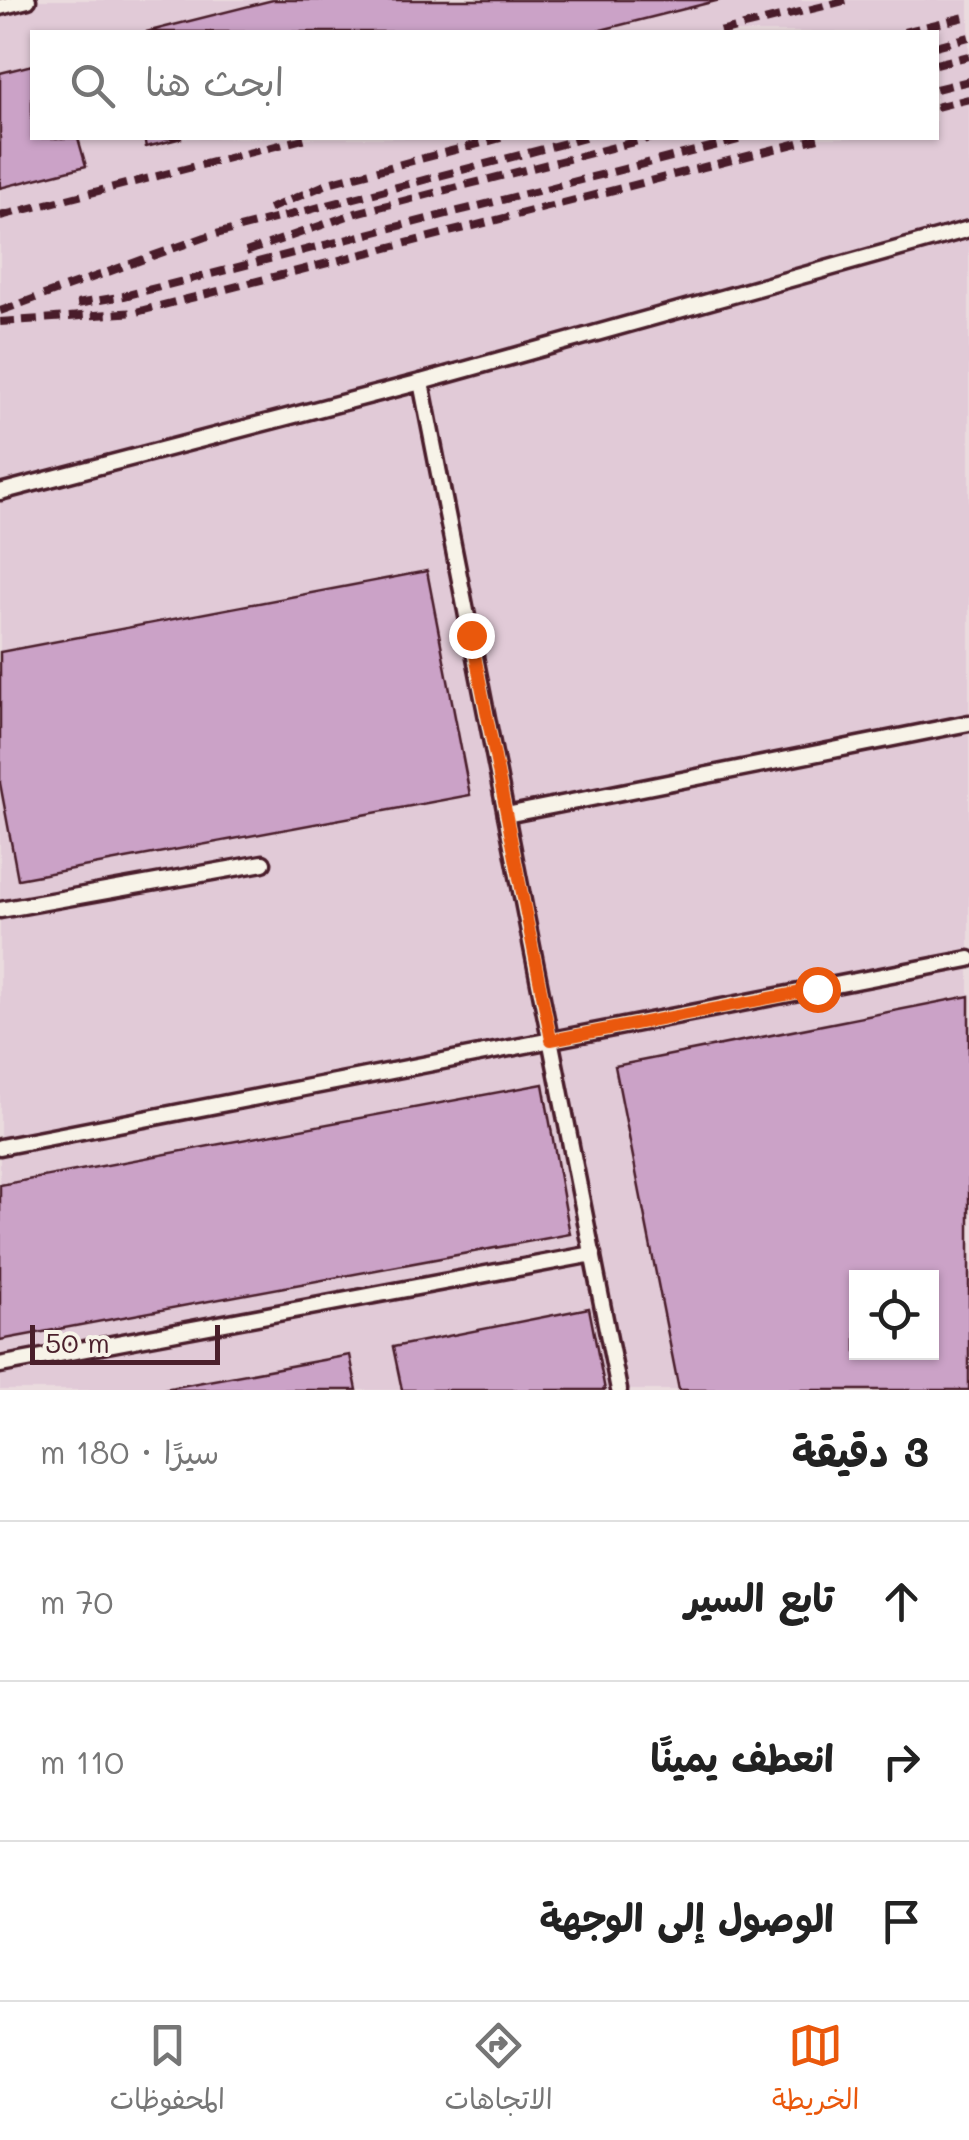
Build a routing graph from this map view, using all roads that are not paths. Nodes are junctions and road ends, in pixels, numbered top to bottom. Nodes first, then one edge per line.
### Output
1 (28, 0) edge
2 (0, 7) edge
3 (969, 229) edge
4 (421, 382) junction
5 (0, 492) edge
6 (969, 723) edge
7 (506, 815) junction
8 (263, 863) dead end
9 (0, 910) edge
10 (969, 959) edge
11 (551, 1040) junction
12 (0, 1147) edge
13 (593, 1254) junction
14 (0, 1365) edge
15 (620, 1390) edge

1 - 2 lane
3 - 4 lane
4 - 5 lane
4 - 7 lane
6 - 7 lane
7 - 11 lane
8 - 9 lane
10 - 11 lane
11 - 12 lane
11 - 13 lane
13 - 14 lane
13 - 15 lane

